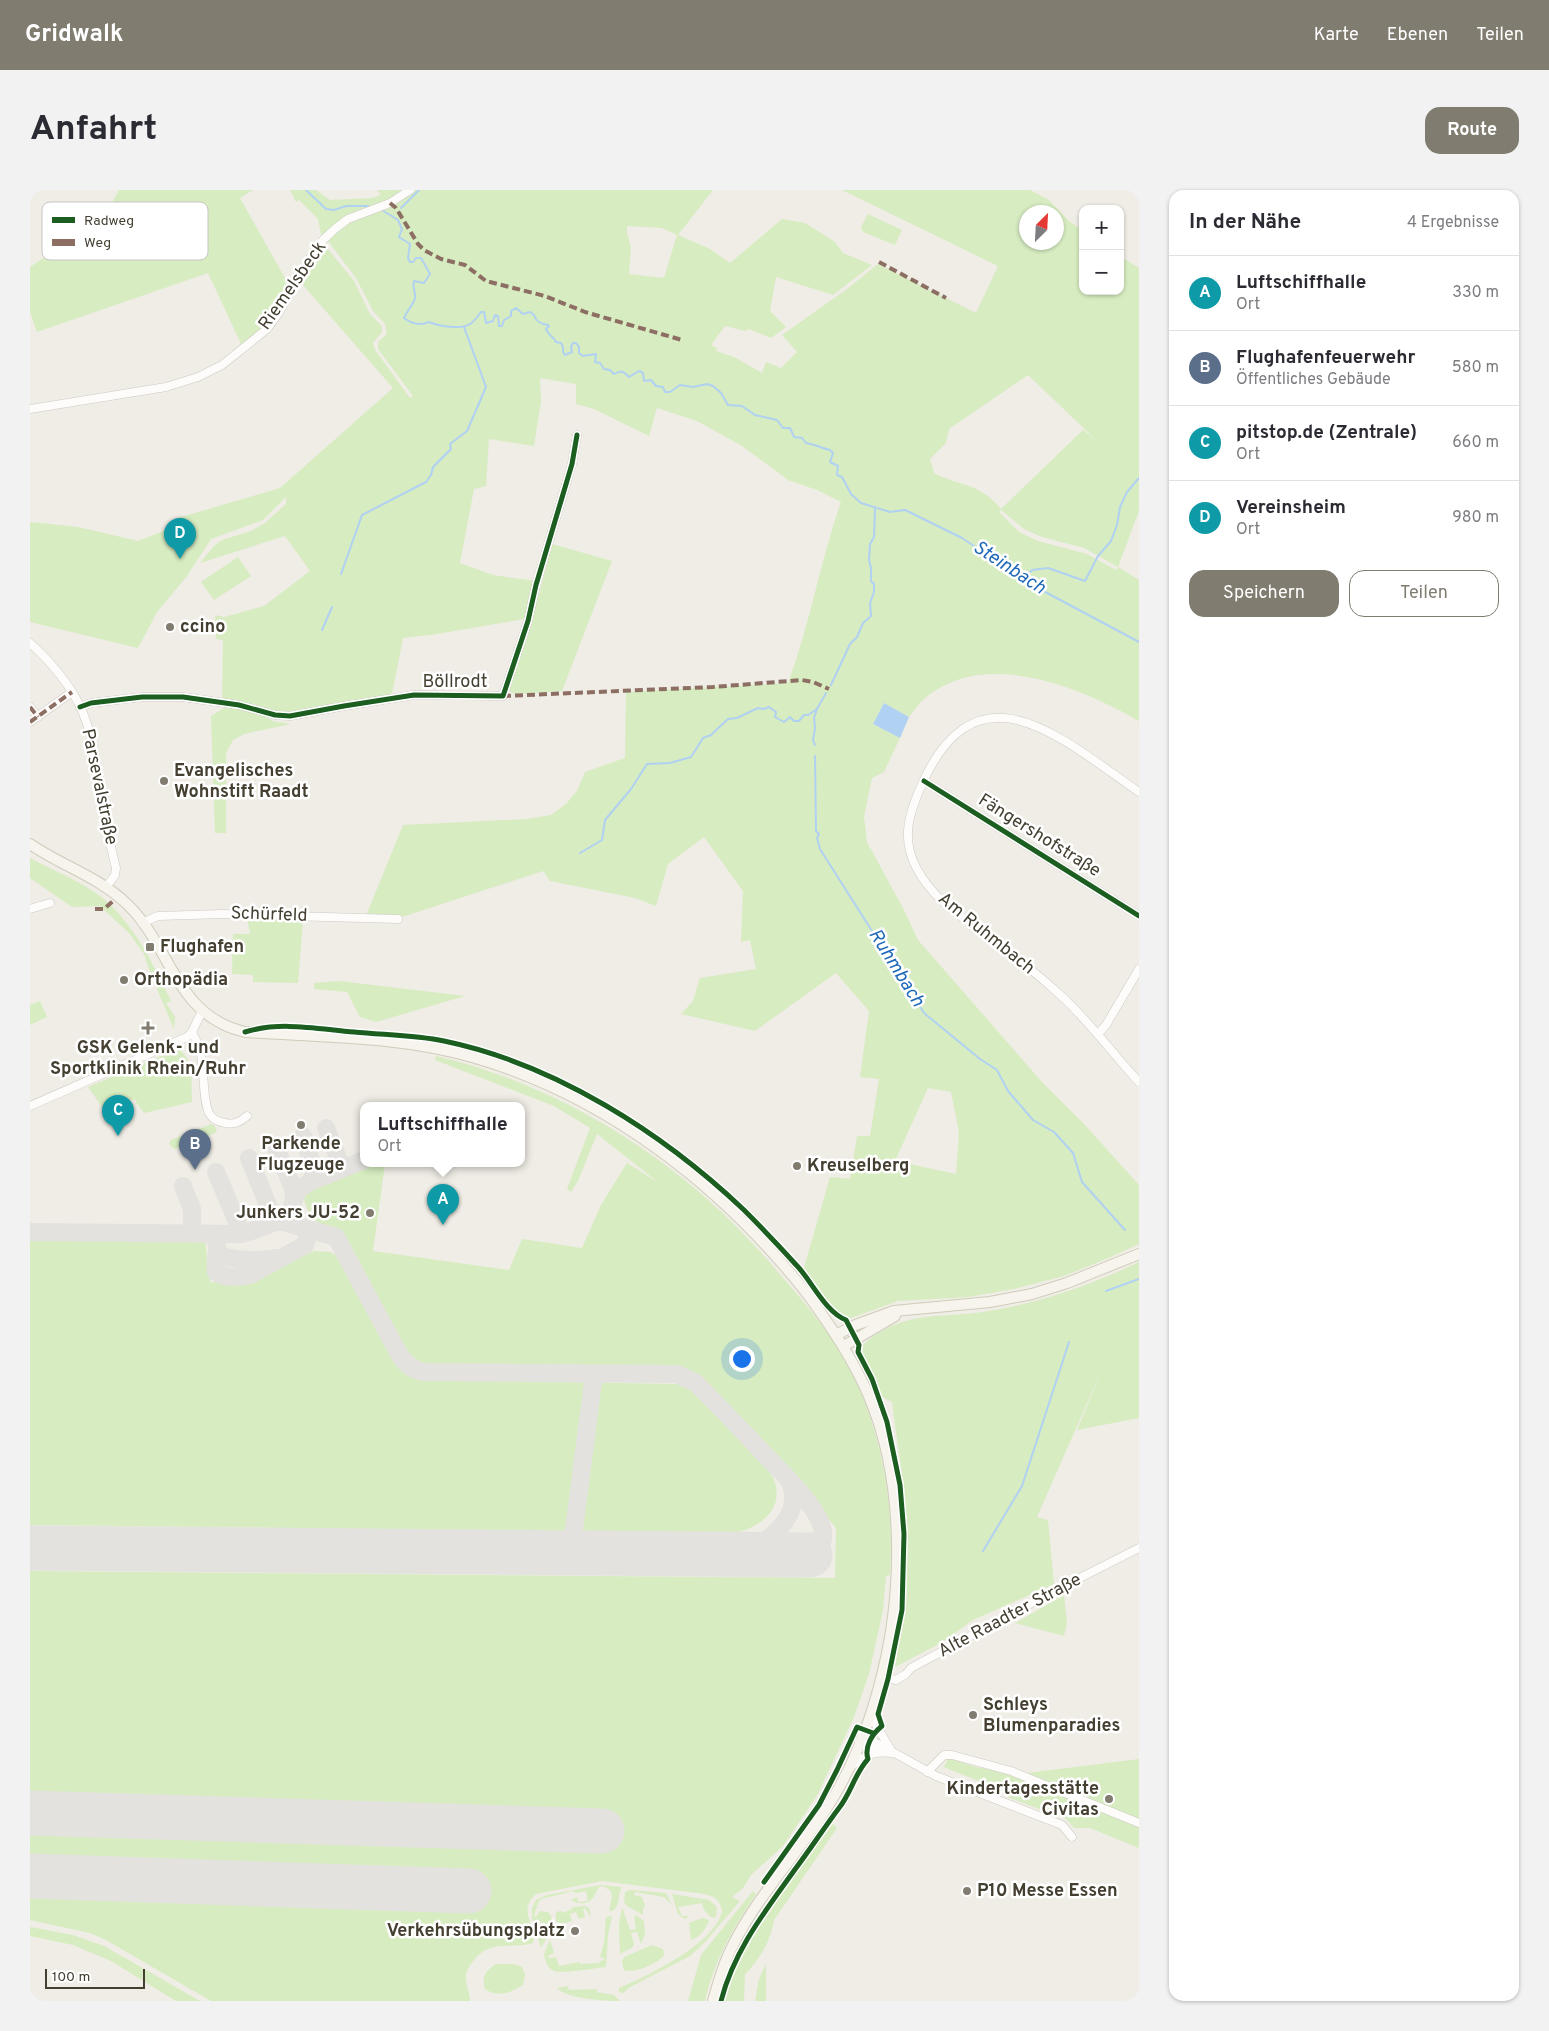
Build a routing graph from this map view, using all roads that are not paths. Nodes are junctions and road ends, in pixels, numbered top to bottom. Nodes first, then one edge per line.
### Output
1 (410, 190) edge
2 (30, 409) edge
3 (577, 435) dead end
4 (30, 643) edge
5 (72, 692) junction
6 (30, 707) edge
7 (80, 707) junction
8 (38, 717) junction
9 (30, 722) edge
10 (924, 781) junction
11 (1139, 792) edge
12 (30, 844) edge
13 (106, 887) junction
14 (50, 903) dead end
15 (30, 909) edge
16 (1139, 916) edge
17 (398, 919) dead end
18 (142, 923) junction
19 (1139, 969) edge
20 (1135, 983) edge
21 (202, 1011) junction
22 (192, 1032) junction
23 (1098, 1034) junction
24 (1139, 1082) edge
25 (30, 1106) edge
26 (247, 1116) dead end
27 (1139, 1254) edge
28 (908, 1310) junction
29 (836, 1334) junction
30 (844, 1346) junction
31 (1139, 1548) edge
32 (882, 1677) junction
33 (870, 1715) junction
34 (861, 1739) junction
35 (877, 1752) junction
36 (894, 1754) junction
37 (848, 1768) junction
38 (927, 1772) junction
39 (1139, 1823) edge
40 (1072, 1837) dead end
41 (713, 2001) edge

1 - 2 street, Riemelsbeck
3 - 7 street, Böllrodt
4 - 5 street, Parsevalstraße
5 - 7 street, Parsevalstraße
5 - 8 street
6 - 8 street
7 - 13 street, Parsevalstraße
8 - 9 street
10 - 11 street, Am Ruhmbach
10 - 16 street, Fängershofstraße
10 - 23 street, Am Ruhmbach
12 - 13 main road
13 - 18 main road
14 - 15 street
17 - 18 street, Schürfeld
18 - 21 main road
19 - 20 street
20 - 23 street
21 - 22 street
21 - 29 main road
22 - 25 street
22 - 26 street
23 - 24 street, Am Ruhmbach
27 - 28 main road
28 - 29 main road
28 - 30 main road
29 - 30 main road
30 - 32 main road
31 - 32 street, Alte Raadter Straße
32 - 33 main road
33 - 34 main road
33 - 36 street
34 - 35 street
34 - 36 street
34 - 37 main road
35 - 36 street
35 - 37 street
36 - 38 street
37 - 41 main road
38 - 39 street
38 - 40 street

